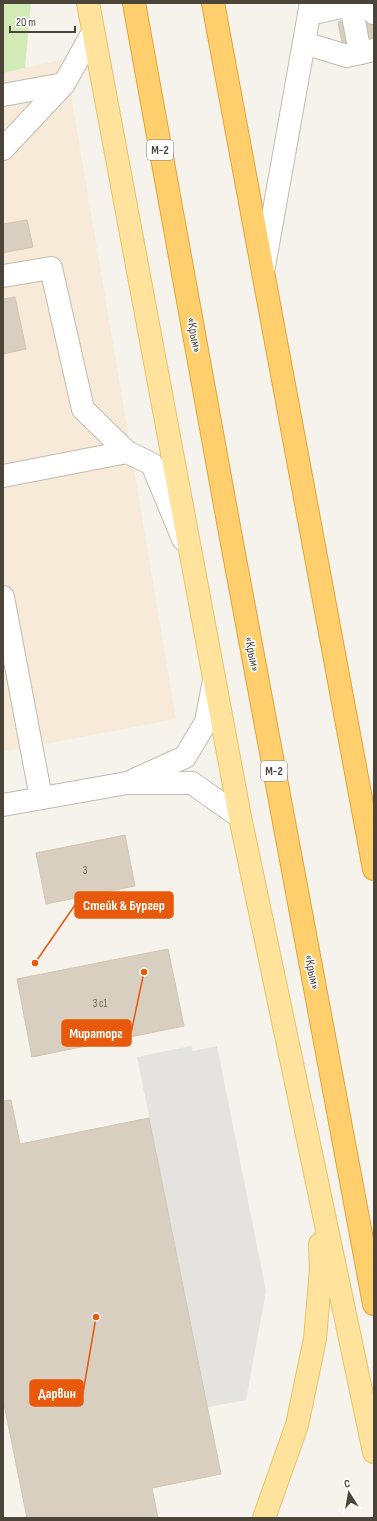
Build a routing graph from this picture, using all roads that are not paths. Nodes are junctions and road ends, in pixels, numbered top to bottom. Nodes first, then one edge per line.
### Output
1 (88, 3) edge
2 (134, 3) edge
3 (213, 3) edge
4 (372, 3) edge
5 (355, 4) edge
6 (310, 9) edge
7 (374, 13) edge
8 (93, 32) junction
9 (304, 43) junction
10 (367, 52) edge
11 (64, 84) junction
12 (3, 95) edge
13 (3, 148) edge
14 (263, 273) junction
15 (3, 276) edge
16 (126, 452) junction
17 (3, 476) edge
18 (190, 556) junction
19 (3, 597) edge
20 (215, 678) junction
21 (127, 783) junction
22 (41, 798) junction
23 (3, 804) edge
24 (240, 817) junction
25 (374, 869) edge
26 (315, 1171) junction
27 (374, 1304) edge
28 (374, 1452) edge
29 (264, 1518) edge

1 - 8 main road
2 - 27 highway, «Крым» / М-2
3 - 14 highway
4 - 7 street
5 - 6 street
5 - 10 street
6 - 9 street
8 - 11 street
8 - 18 main road
9 - 10 street
9 - 14 street
11 - 12 street
11 - 13 street
14 - 25 highway
15 - 16 street
16 - 17 street
16 - 18 street
18 - 20 main road
19 - 22 street
20 - 21 street
20 - 24 main road
21 - 22 street
21 - 24 street
22 - 23 street
24 - 26 main road
26 - 28 main road
26 - 29 main road

